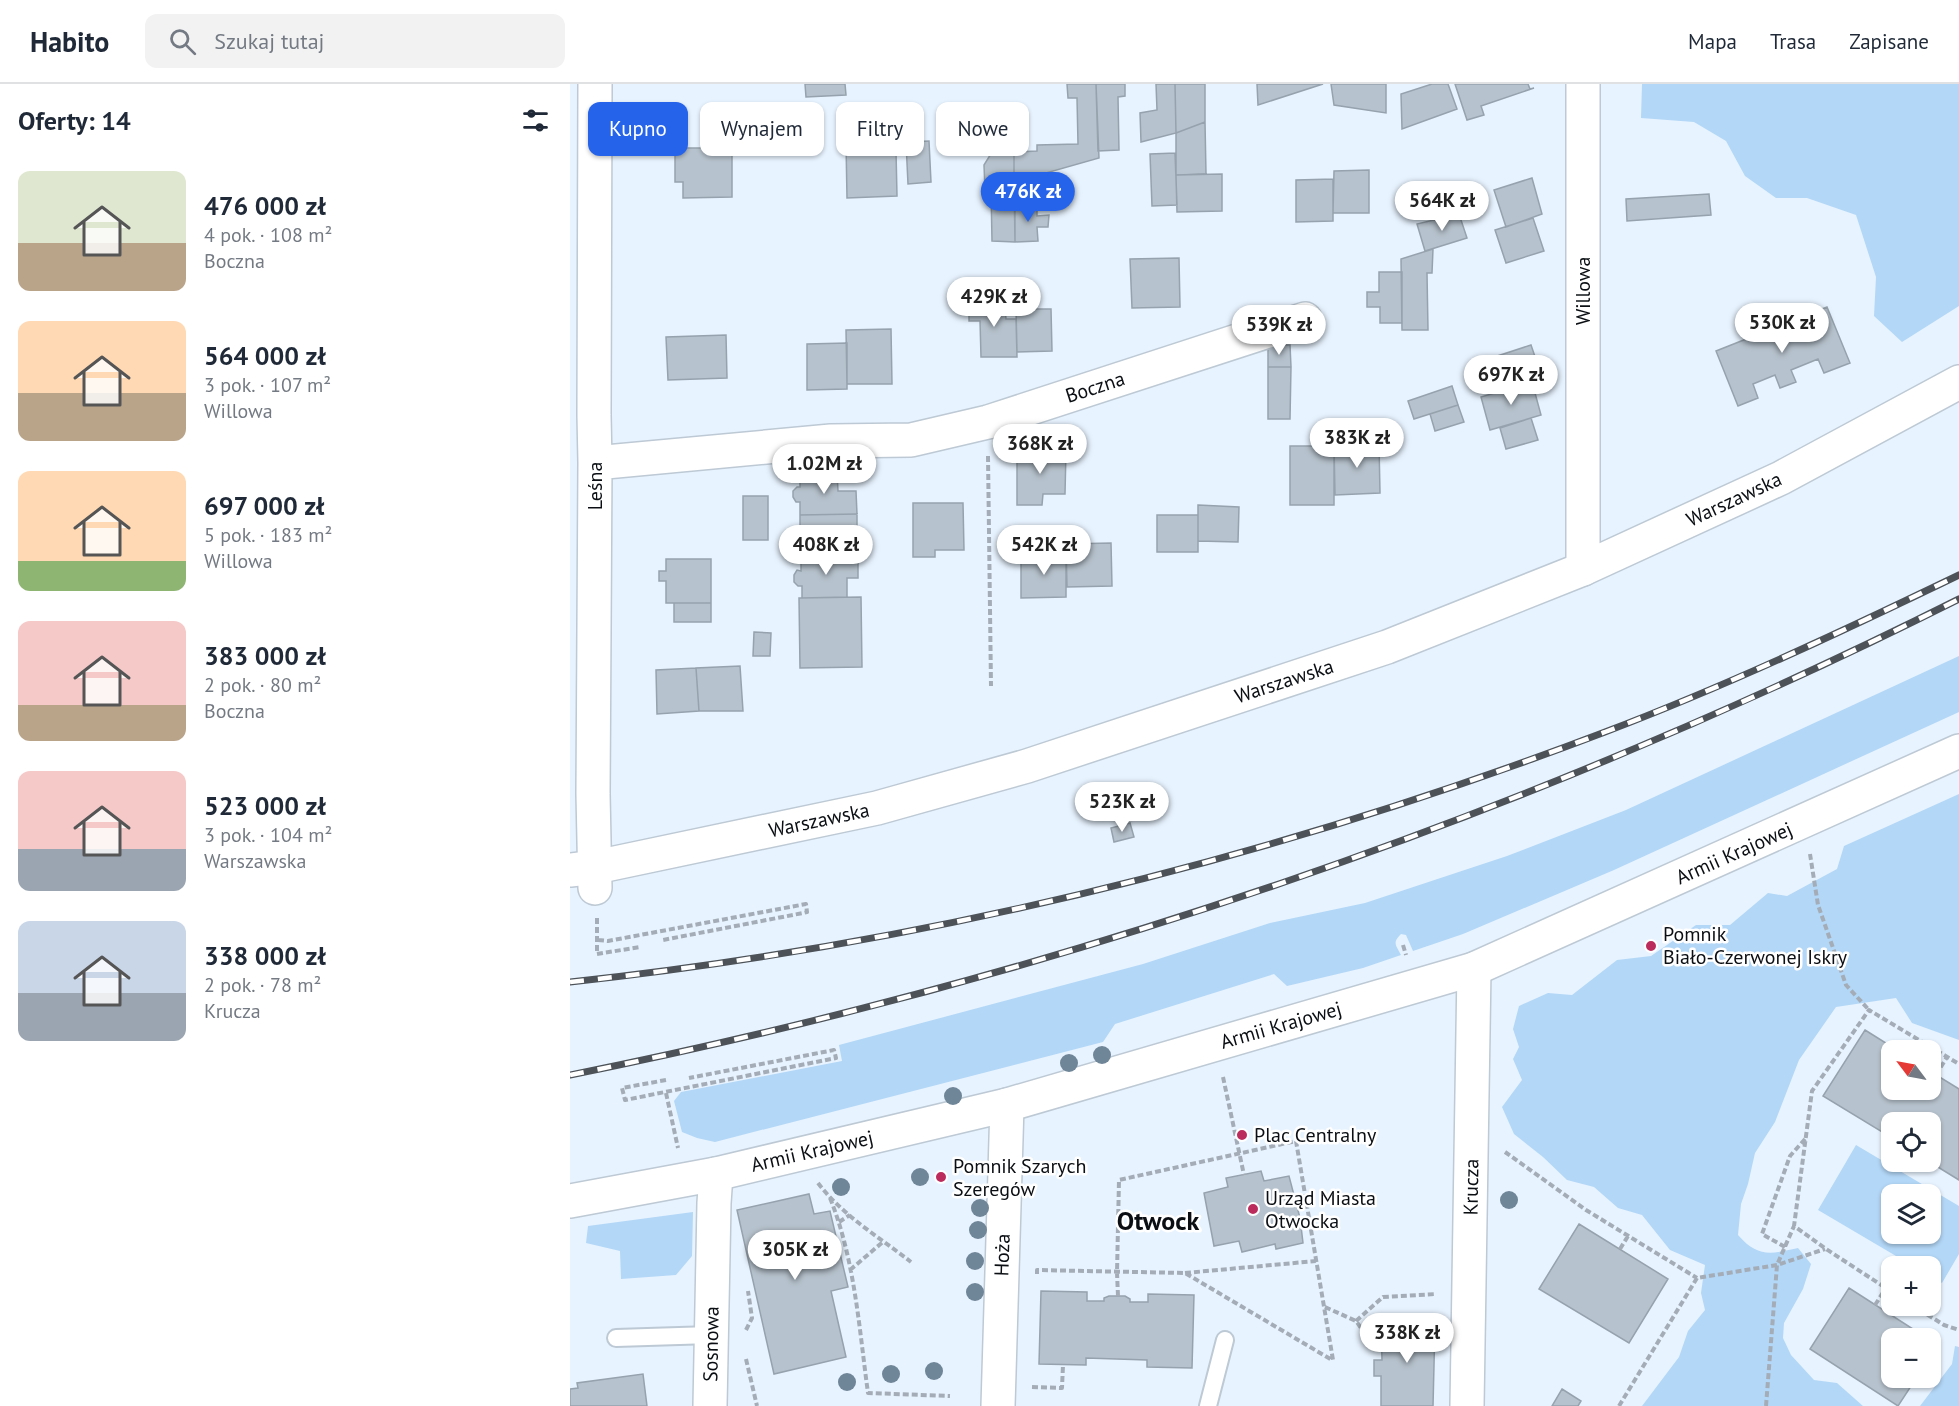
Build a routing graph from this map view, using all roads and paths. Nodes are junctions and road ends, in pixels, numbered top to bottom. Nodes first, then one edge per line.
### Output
1 (595, 84) edge
2 (1583, 84) edge
3 (1305, 318) dead end
4 (1959, 382) edge
5 (582, 416) edge
6 (988, 422) junction
7 (595, 463) junction
8 (1583, 569) junction
9 (991, 686) dead end
10 (1959, 752) edge
11 (1810, 852) dead end
12 (587, 875) edge
13 (598, 940) dead end
14 (663, 940) dead end
15 (640, 947) dead end
16 (602, 954) dead end
17 (1474, 969) junction
18 (1869, 1011) junction
19 (1947, 1057) junction
20 (1959, 1064) edge
21 (1941, 1067) edge
22 (1223, 1076) dead end
23 (689, 1078) dead end
24 (666, 1080) dead end
25 (666, 1093) junction
26 (1007, 1105) junction
27 (1806, 1138) junction
28 (1471, 1148) junction
29 (1239, 1152) junction
30 (680, 1155) dead end
31 (716, 1174) junction
32 (1244, 1175) dead end
33 (814, 1178) dead end
34 (830, 1198) junction
35 (570, 1201) edge
36 (849, 1215) junction
37 (839, 1222) junction
38 (1794, 1226) junction
39 (1628, 1236) junction
40 (884, 1241) junction
41 (1785, 1247) junction
42 (1620, 1249) dead end
43 (1826, 1249) junction
44 (1316, 1261) junction
45 (911, 1262) dead end
46 (1777, 1265) junction
47 (850, 1270) junction
48 (1117, 1273) junction
49 (1185, 1273) junction
50 (1697, 1278) junction
51 (1037, 1281) dead end
52 (1881, 1285) edge
53 (1442, 1294) dead end
54 (1118, 1296) dead end
55 (1881, 1296) edge
56 (1875, 1305) dead end
57 (1324, 1307) junction
58 (1930, 1316) edge
59 (1356, 1322) junction
60 (1959, 1330) edge
61 (711, 1335) junction
62 (616, 1338) dead end
63 (1225, 1340) dead end
64 (1375, 1347) dead end
65 (1063, 1365) dead end
66 (1032, 1392) dead end
67 (950, 1396) dead end
68 (710, 1406) edge
69 (998, 1406) edge
70 (1208, 1406) edge
71 (1467, 1406) edge
72 (1619, 1406) edge
73 (1766, 1406) edge

1 - 5 street, Leśna
2 - 8 street, Willowa
3 - 6 street, Boczna
4 - 8 street, Warszawska
5 - 7 street, Leśna
6 - 7 street, Boczna
6 - 9 path
7 - 12 street, Leśna
8 - 12 street, Warszawska
10 - 17 street, Armii Krajowej
11 - 18 path
13 - 14 path
15 - 16 path
17 - 26 street, Armii Krajowej
17 - 28 street, Krucza
18 - 19 path
18 - 27 path
19 - 20 path
19 - 21 path
22 - 29 path
23 - 25 path
24 - 25 path
25 - 30 path
26 - 31 street, Armii Krajowej
26 - 69 street, Hoża
27 - 38 path
27 - 41 path
28 - 39 path
28 - 71 street, Krucza
29 - 32 path
29 - 44 path
29 - 48 path
31 - 35 street, Armii Krajowej
31 - 61 street, Sosnowa
33 - 34 path
34 - 36 path
34 - 37 path
36 - 37 path
36 - 40 path
37 - 47 path
38 - 41 path
38 - 43 path
39 - 42 path
39 - 50 path
40 - 45 path
40 - 47 path
41 - 46 path
43 - 46 path
43 - 52 path
44 - 49 path
44 - 57 path
46 - 50 path
46 - 73 path
47 - 67 path
48 - 49 path
48 - 51 path
48 - 54 path
49 - 57 path
50 - 72 path
53 - 59 path
55 - 56 path
57 - 59 path
58 - 60 path
59 - 64 path
61 - 62 lane
61 - 68 street, Sosnowa
63 - 70 lane
65 - 66 path

